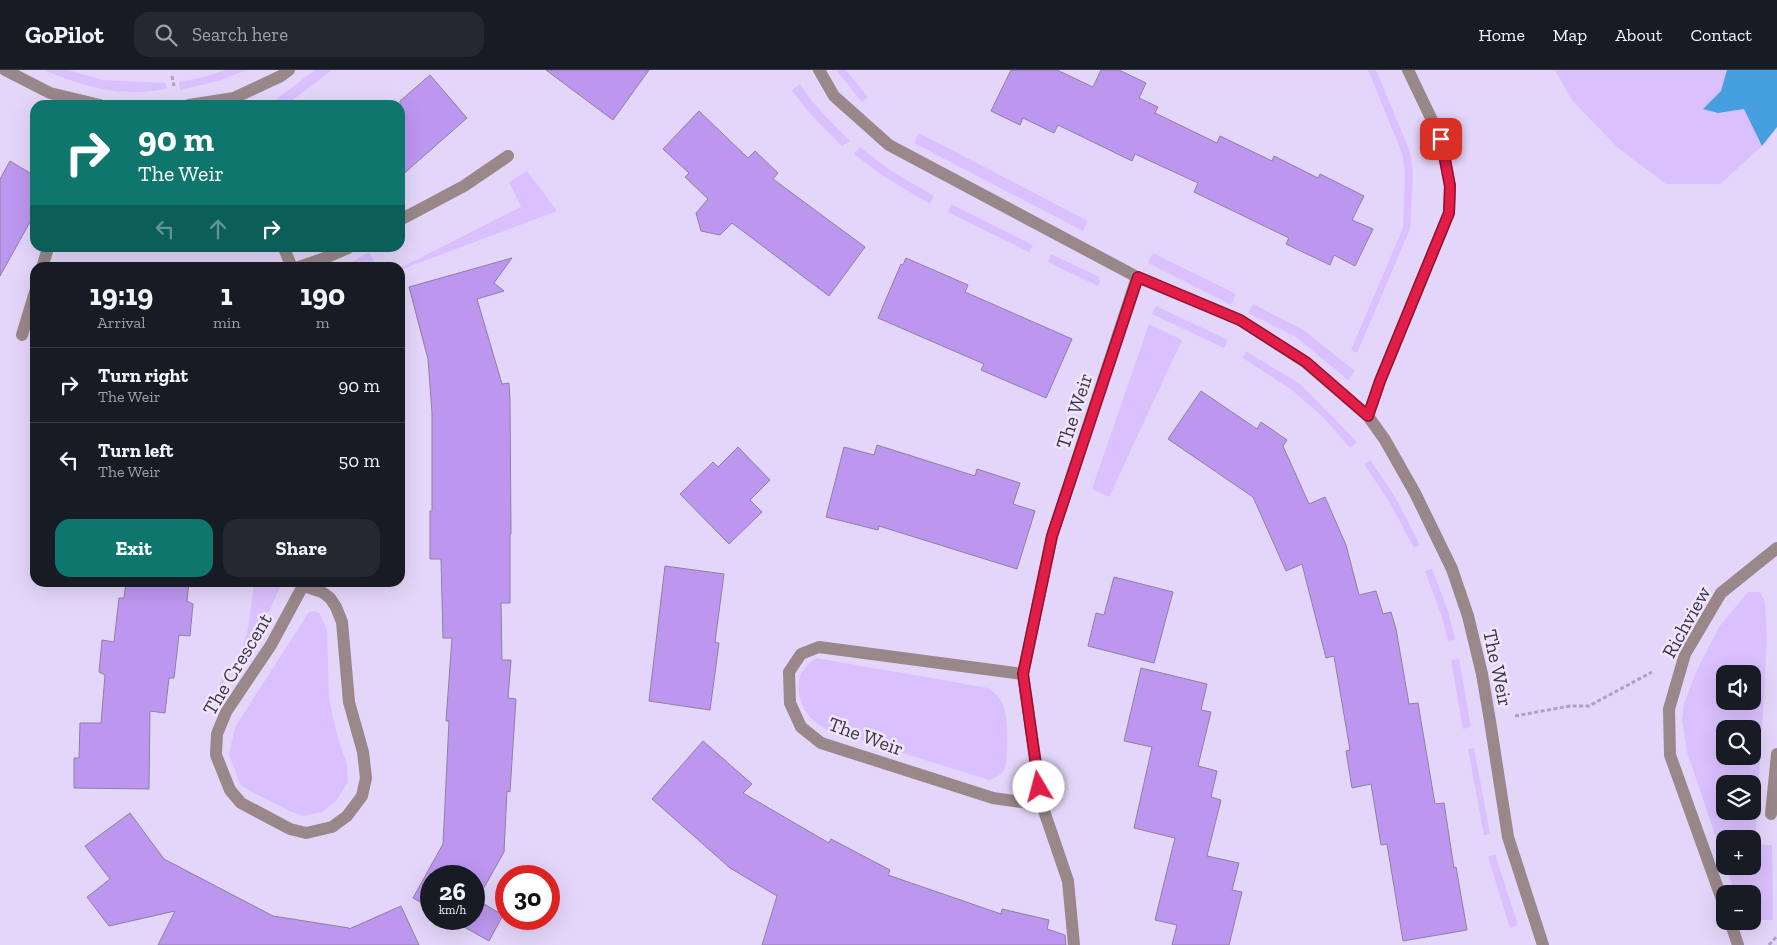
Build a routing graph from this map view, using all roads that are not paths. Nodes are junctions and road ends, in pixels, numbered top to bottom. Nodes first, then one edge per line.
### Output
1 (5, 70) edge
2 (289, 70) edge
3 (819, 70) edge
4 (1408, 70) edge
5 (76, 100) edge
6 (238, 100) edge
7 (508, 156) dead end
8 (405, 217) edge
9 (339, 252) edge
10 (313, 262) edge
11 (1138, 277) junction
12 (30, 309) edge
13 (22, 336) dead end
14 (1368, 416) junction
15 (1777, 548) edge
16 (302, 587) edge
17 (311, 587) edge
18 (1023, 674) junction
19 (1777, 754) edge
20 (1042, 805) junction
21 (1771, 814) dead end
22 (1717, 885) edge
23 (1733, 930) edge
24 (1074, 945) edge
25 (1543, 945) edge
26 (1738, 945) edge

1 - 5 street
2 - 6 street
3 - 11 street, The Weir
4 - 14 street
7 - 8 street
9 - 10 street
11 - 14 street, The Weir
11 - 18 street, The Weir
12 - 13 street
14 - 25 street, The Weir
15 - 22 street, Richview
16 - 17 street, The Crescent
18 - 20 street, The Weir
18 - 20 street, The Weir
19 - 21 street
20 - 24 street, The Weir
23 - 26 street

